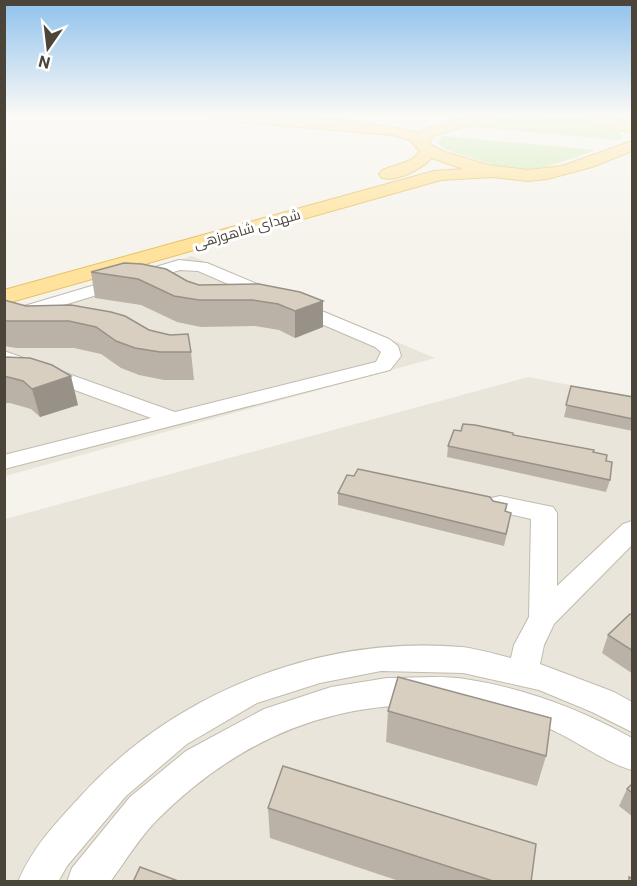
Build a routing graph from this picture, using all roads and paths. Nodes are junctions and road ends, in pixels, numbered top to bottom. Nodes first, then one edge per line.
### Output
1 (420, 157) edge
2 (452, 157) edge
3 (602, 157) edge
4 (620, 157) edge
5 (595, 160) junction
6 (491, 172) junction
7 (4, 282) edge
8 (4, 297) edge
9 (4, 318) edge
10 (4, 357) edge
11 (171, 418) junction
12 (4, 462) edge
13 (500, 504) edge
14 (633, 530) edge
15 (543, 617) junction
16 (522, 674) junction
17 (633, 718) edge
18 (633, 754) edge
19 (130, 770) junction
20 (158, 796) junction
21 (37, 882) edge
22 (86, 882) edge

1 - 7 main road, شهدای شاهوزهی
2 - 6 main road
3 - 5 main road
4 - 5 main road
5 - 6 main road
6 - 8 main road, شهدای شاهوزهی
9 - 11 street
10 - 11 street
11 - 12 street
13 - 15 street
14 - 15 street
15 - 16 street
16 - 17 street
16 - 19 street
18 - 20 street
19 - 20 street
19 - 21 street
20 - 22 street

